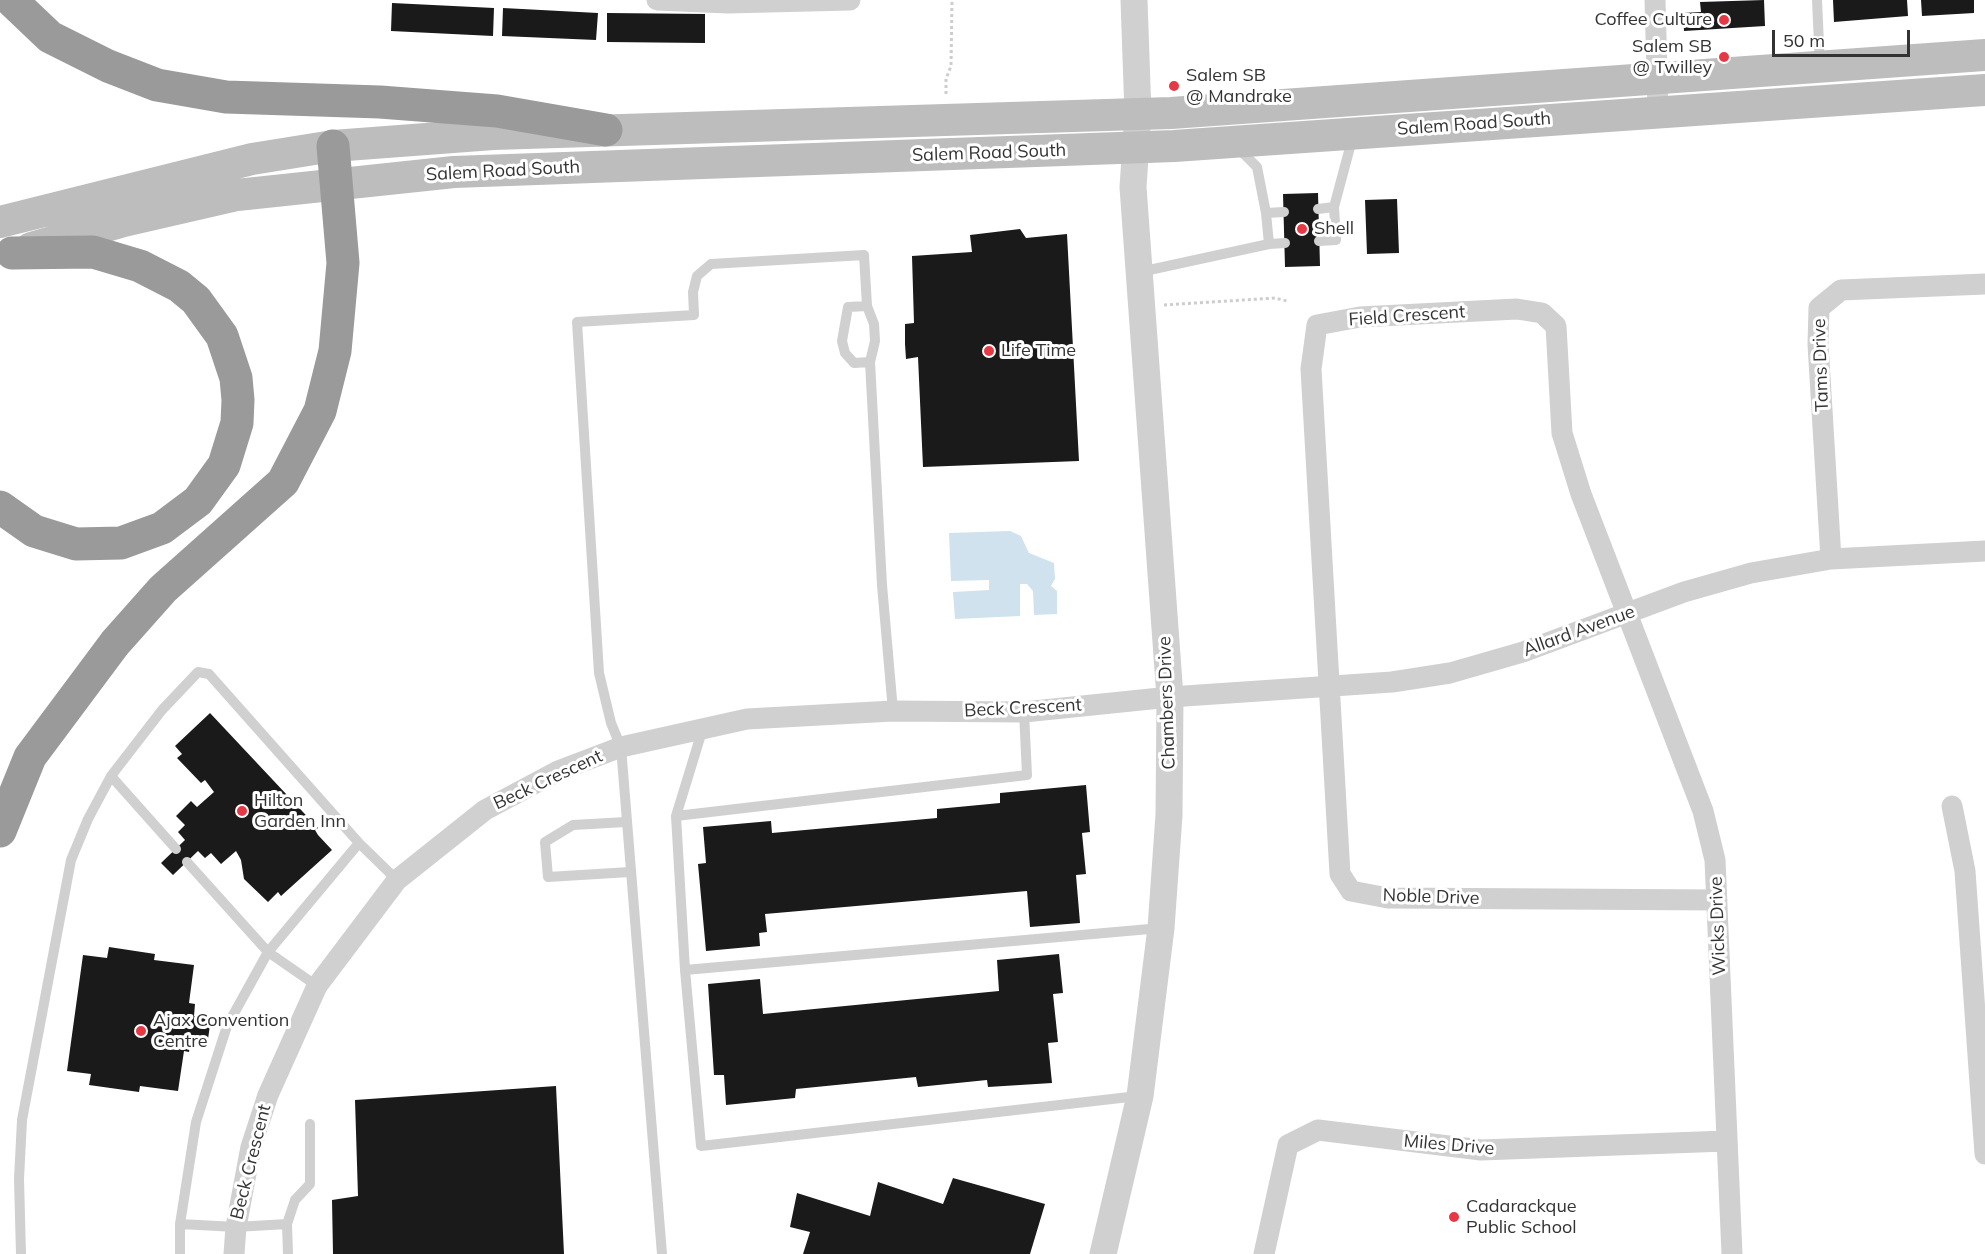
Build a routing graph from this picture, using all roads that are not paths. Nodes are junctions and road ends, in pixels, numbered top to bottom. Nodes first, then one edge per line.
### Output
1 (11, 0) edge
2 (657, 0) edge
3 (850, 0) edge
4 (1134, 0) edge
5 (1654, 0) edge
6 (1817, 0) edge
7 (1985, 55) edge
8 (1820, 66) junction
9 (1656, 76) junction
10 (1985, 90) edge
11 (1658, 111) junction
12 (1138, 114) junction
13 (606, 130) junction
14 (1354, 133) junction
15 (1233, 142) junction
16 (333, 146) junction
17 (1136, 147) junction
18 (337, 183) junction
19 (1335, 207) junction
20 (1318, 208) dead end
21 (1284, 212) dead end
22 (1266, 213) junction
23 (0, 222) edge
24 (1320, 241) dead end
25 (1285, 243) dead end
26 (1269, 244) junction
27 (6, 255) edge
28 (1138, 273) junction
29 (1985, 284) edge
30 (867, 306) junction
31 (870, 362) junction
32 (0, 507) edge
33 (1985, 551) edge
34 (1831, 559) junction
35 (1626, 614) junction
36 (1331, 688) junction
37 (1170, 697) junction
38 (893, 711) junction
39 (1024, 712) junction
40 (703, 728) junction
41 (621, 747) junction
42 (111, 776) junction
43 (1953, 806) dead end
44 (676, 816) junction
45 (626, 822) junction
46 (0, 831) edge
47 (359, 843) junction
48 (176, 849) dead end
49 (187, 862) dead end
50 (630, 872) junction
51 (397, 880) junction
52 (1717, 900) junction
53 (1161, 928) junction
54 (268, 952) junction
55 (685, 970) junction
56 (317, 986) junction
57 (1140, 1096) junction
58 (310, 1124) dead end
59 (1726, 1141) junction
60 (1985, 1154) edge
61 (180, 1224) junction
62 (287, 1224) junction
63 (236, 1227) junction
64 (21, 1254) edge
65 (180, 1254) edge
66 (234, 1254) edge
67 (288, 1254) edge
68 (662, 1254) edge
69 (1103, 1254) edge
70 (1264, 1254) edge
71 (1732, 1254) edge

1 - 13 highway
2 - 3 street
4 - 12 street, Chambers Drive
5 - 9 street
6 - 8 lane
7 - 8 main road, Salem Road South
8 - 9 main road, Salem Road South
9 - 11 street
9 - 12 main road, Salem Road South
10 - 11 main road, Salem Road South
11 - 14 main road, Salem Road South
12 - 13 main road, Salem Road South
12 - 17 street, Chambers Drive
13 - 16 main road, Salem Road South
14 - 15 main road, Salem Road South
14 - 19 lane
15 - 17 main road, Salem Road South
15 - 22 lane
16 - 18 highway
16 - 23 main road, Salem Road South
17 - 18 main road, Salem Road South
17 - 28 street, Chambers Drive
18 - 27 main road, Salem Road South
18 - 46 highway
19 - 20 lane
19 - 24 lane
21 - 22 lane
22 - 26 lane
25 - 26 lane
26 - 28 lane
27 - 32 highway
28 - 37 street, Chambers Drive
29 - 34 street, Tams Drive
30 - 31 lane
30 - 31 lane
30 - 41 lane
31 - 38 lane
33 - 34 street, Allard Avenue
34 - 35 street, Allard Avenue
35 - 36 street, Allard Avenue
35 - 36 street, Field Crescent
35 - 52 street, Wicks Drive
36 - 37 street, Allard Avenue
36 - 52 street, Noble Drive
37 - 39 street, Beck Crescent
37 - 53 street, Chambers Drive
38 - 39 street, Beck Crescent
38 - 40 street, Beck Crescent
39 - 44 lane
40 - 41 street, Beck Crescent
40 - 44 lane
41 - 45 lane
41 - 51 street, Beck Crescent
42 - 47 lane
42 - 48 lane
42 - 64 lane
43 - 60 street
44 - 55 lane
45 - 50 lane
45 - 50 lane
47 - 51 lane
47 - 54 lane
49 - 54 lane
50 - 68 lane
51 - 56 street, Beck Crescent
52 - 59 street, Wicks Drive
53 - 55 lane
53 - 57 street, Chambers Drive
54 - 56 lane
54 - 61 lane
55 - 57 lane
56 - 63 street, Beck Crescent
57 - 69 street, Chambers Drive
58 - 62 lane
59 - 70 street, Miles Drive
59 - 71 street, Wicks Drive
61 - 63 lane
61 - 65 lane
62 - 63 lane
62 - 67 lane
63 - 66 street, Beck Crescent

